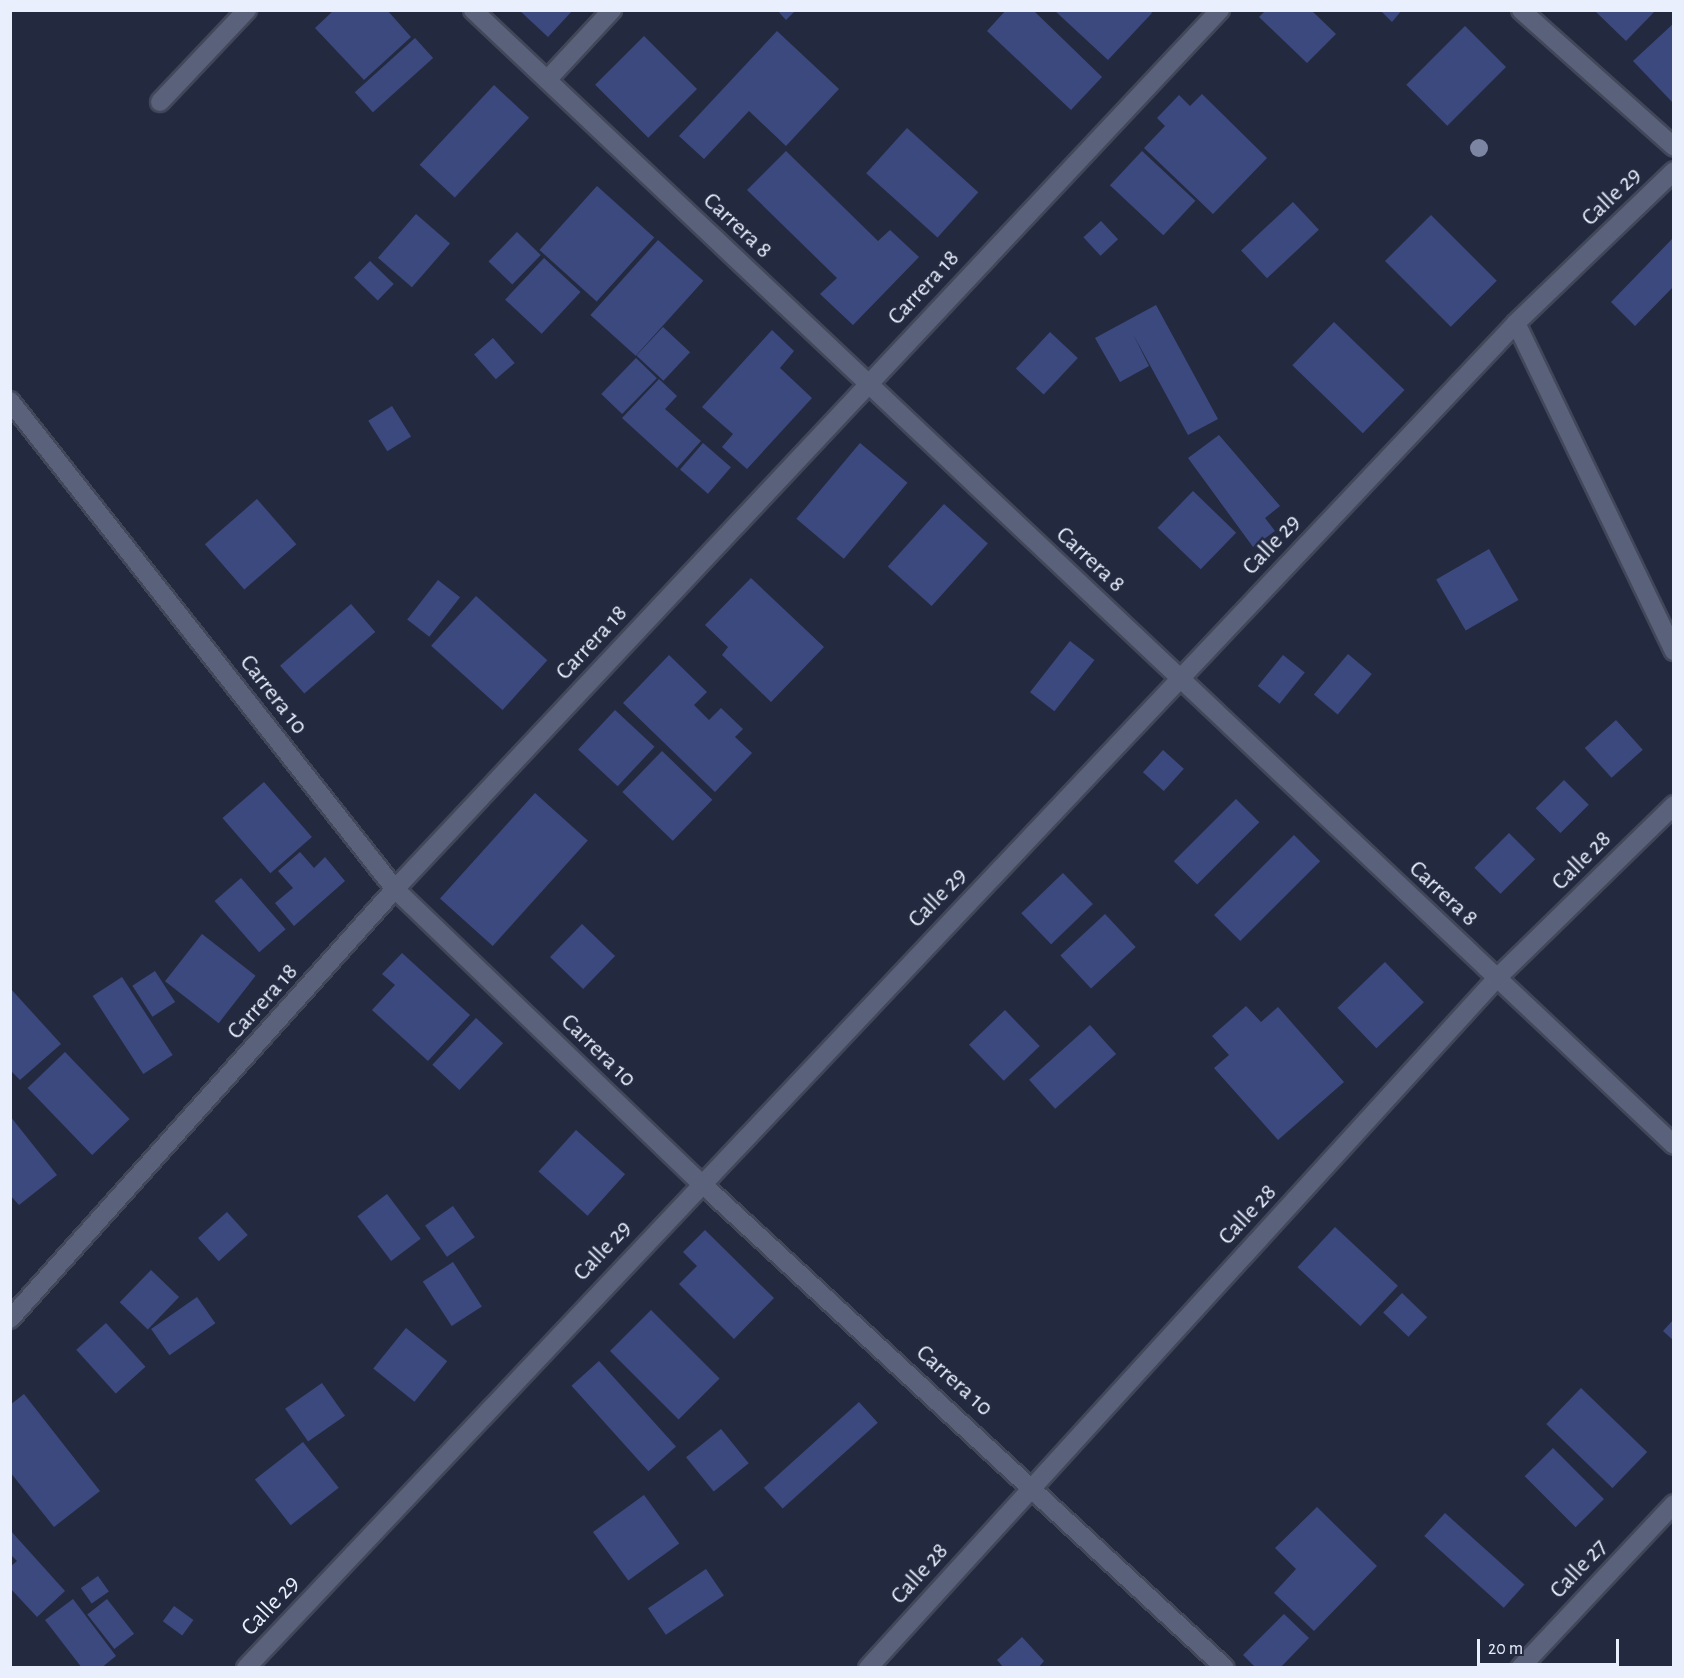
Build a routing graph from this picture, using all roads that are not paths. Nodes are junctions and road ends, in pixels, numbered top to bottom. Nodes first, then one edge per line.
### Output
1 (248, 10) edge
2 (473, 10) edge
3 (612, 10) edge
4 (1220, 10) edge
5 (1521, 10) edge
6 (547, 80) junction
7 (160, 102) dead end
8 (1674, 147) edge
9 (1674, 171) edge
10 (1516, 323) junction
11 (867, 382) junction
12 (10, 401) edge
13 (1674, 651) edge
14 (1180, 678) junction
15 (1674, 805) edge
16 (396, 889) junction
17 (1497, 978) junction
18 (1674, 1145) edge
19 (700, 1182) junction
20 (10, 1319) edge
21 (1033, 1485) junction
22 (1674, 1504) edge
23 (246, 1668) edge
24 (868, 1668) edge
25 (1225, 1668) edge
26 (1520, 1668) edge

1 - 7 street
2 - 6 street, Carrera 8
3 - 6 street
4 - 11 street, Carrera 18
5 - 8 street
6 - 11 street, Carrera 8
9 - 10 street, Calle 29
10 - 13 street
10 - 14 street, Calle 29
11 - 14 street, Carrera 8
11 - 16 street, Carrera 18
12 - 16 street, Carrera 10
14 - 17 street, Carrera 8
14 - 19 street, Calle 29
15 - 17 street, Calle 28
16 - 19 street, Carrera 10
16 - 20 street, Carrera 18
17 - 18 street, Carrera 8
17 - 21 street, Calle 28
19 - 21 street, Carrera 10
19 - 23 street, Calle 29
21 - 24 street, Calle 28
21 - 25 street, Carrera 10
22 - 26 street, Calle 27

